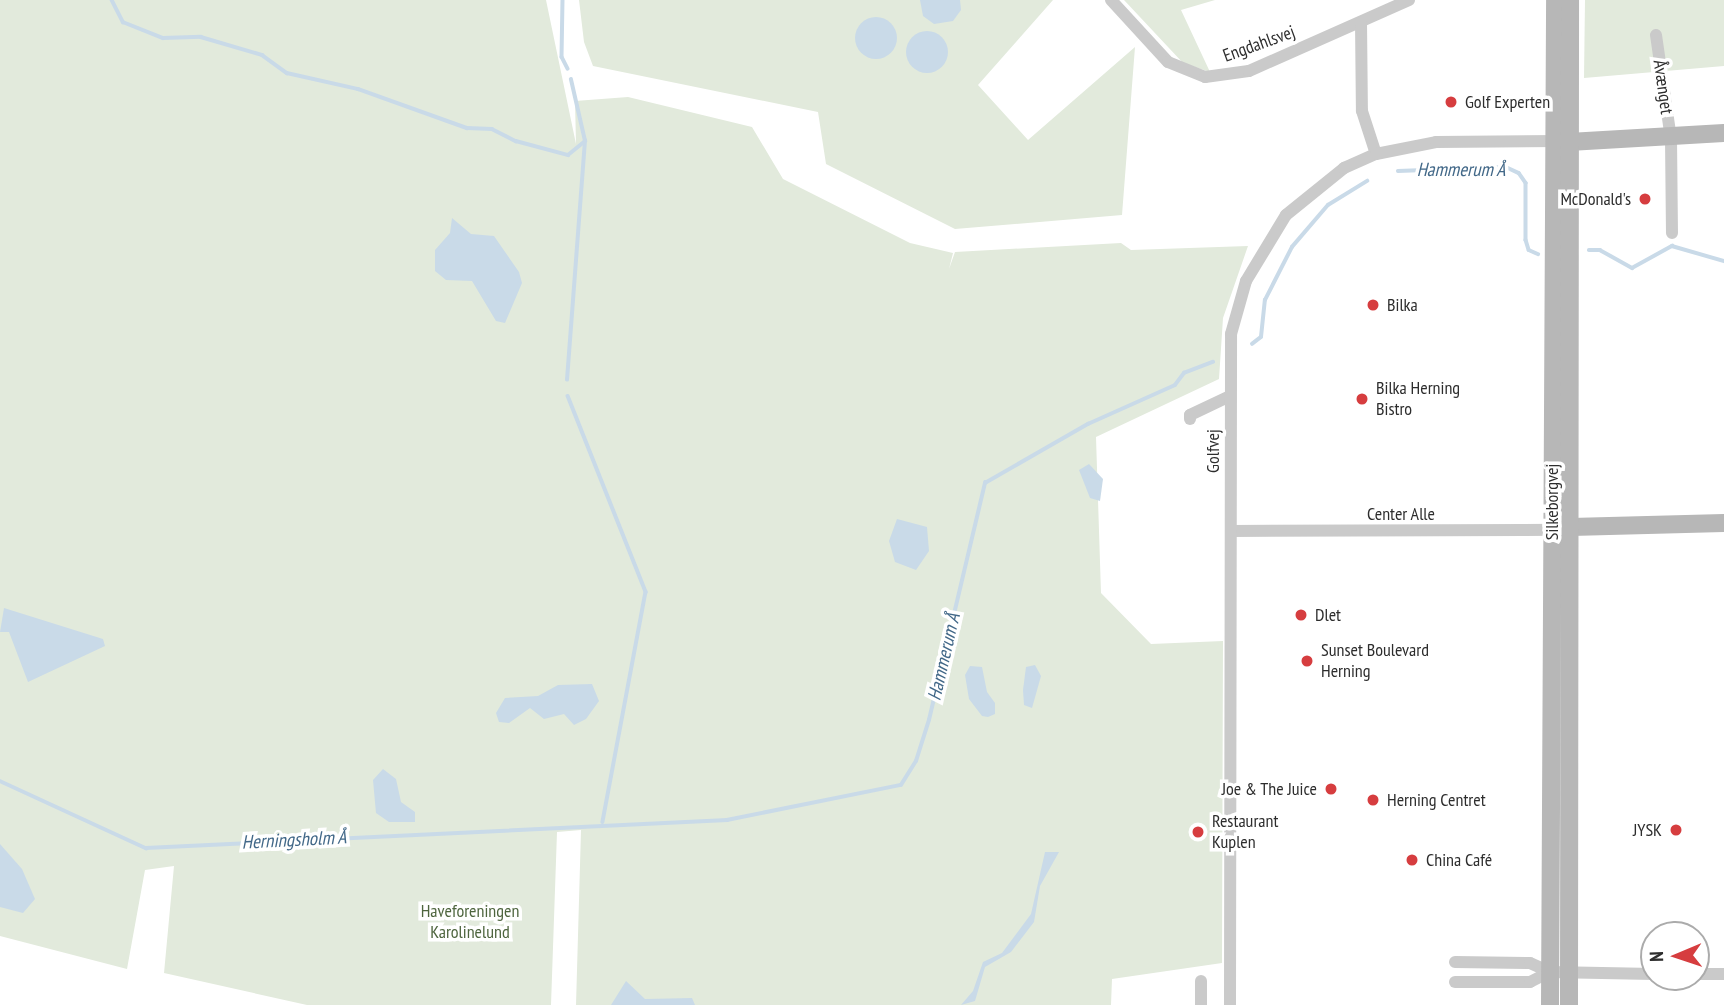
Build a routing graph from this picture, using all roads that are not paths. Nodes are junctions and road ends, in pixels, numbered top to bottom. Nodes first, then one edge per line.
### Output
1 (1111, 0) edge
2 (1555, 0) edge
3 (1570, 0) edge
4 (1404, 1) edge
5 (1361, 22) junction
6 (1656, 35) dead end
7 (1724, 133) edge
8 (1671, 139) junction
9 (1560, 141) junction
10 (1376, 154) junction
11 (1672, 233) dead end
12 (1230, 396) junction
13 (1189, 419) dead end
14 (1724, 523) edge
15 (1571, 527) junction
16 (1231, 531) junction
17 (1552, 532) junction
18 (1455, 962) dead end
19 (1549, 972) junction
20 (1569, 972) junction
21 (1640, 974) edge
22 (1200, 981) dead end
23 (1455, 982) dead end
24 (1201, 1005) edge
25 (1230, 1005) edge
26 (1550, 1005) edge
27 (1569, 1005) edge

1 - 5 street, Engdahlsvej
2 - 9 main road, Silkeborgvej
3 - 9 main road, Silkeborgvej
4 - 5 street, Engdahlsvej
5 - 10 street
6 - 8 street, Åvænget
7 - 8 main road, Åvænget
8 - 9 main road, Åvænget
8 - 11 street, Åvænget
9 - 10 street, Golfvej
9 - 15 main road, Silkeborgvej
9 - 17 main road, Silkeborgvej
10 - 12 street, Golfvej
12 - 13 street
12 - 16 street, Golfvej
14 - 15 main road, Silkeborgvej
15 - 17 street, Center Alle
15 - 20 main road, Silkeborgvej
16 - 17 street, Center Alle
16 - 25 street, Golfvej
17 - 19 main road, Silkeborgvej
18 - 19 street
19 - 20 street
19 - 23 street
19 - 26 main road, Silkeborgvej
20 - 21 street
20 - 27 main road, Silkeborgvej
22 - 24 street

